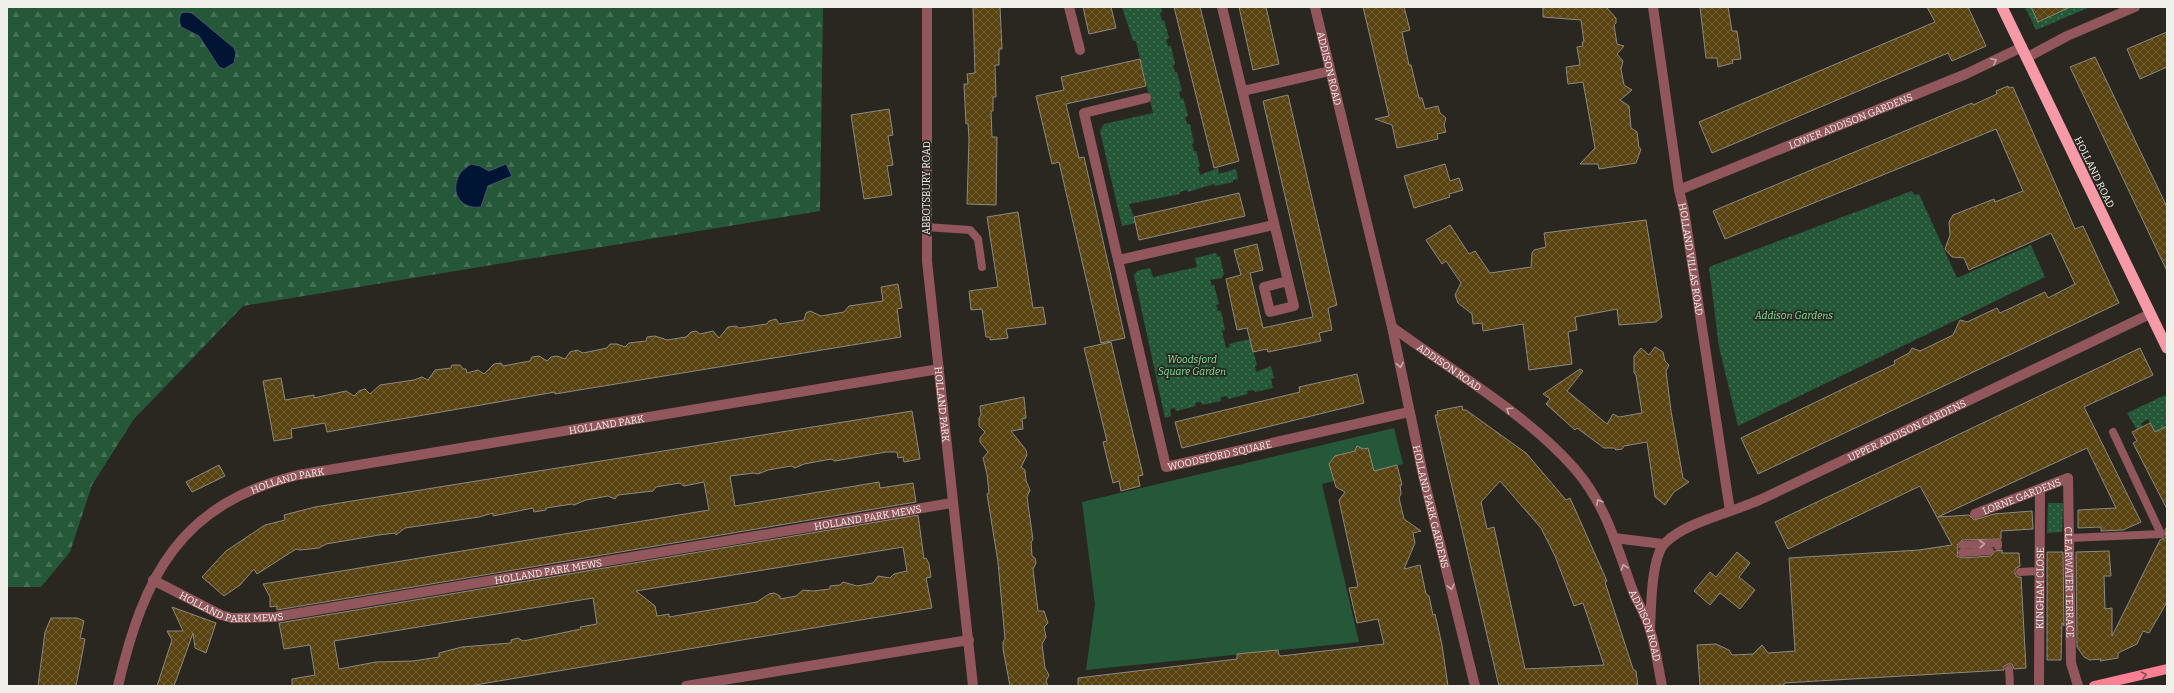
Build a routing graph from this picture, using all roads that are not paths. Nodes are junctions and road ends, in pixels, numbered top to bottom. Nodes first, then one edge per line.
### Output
1 (927, 7) edge
2 (1069, 7) edge
3 (1222, 7) edge
4 (1315, 7) edge
5 (1653, 7) edge
6 (2002, 7) edge
7 (2135, 7) edge
8 (2121, 9) edge
9 (2022, 47) junction
10 (1080, 50) dead end
11 (2026, 58) junction
12 (1330, 71) junction
13 (1243, 91) junction
14 (1146, 98) dead end
15 (1679, 190) junction
16 (1274, 225) junction
17 (926, 227) junction
18 (1119, 260) junction
19 (982, 266) dead end
20 (1288, 281) dead end
21 (2150, 314) junction
22 (1392, 327) junction
23 (2167, 348) edge
24 (938, 369) junction
25 (1409, 412) junction
26 (2113, 432) dead end
27 (2068, 478) joint
28 (2040, 490) junction
29 (952, 504) junction
30 (1730, 511) junction
31 (1975, 514) dead end
32 (1614, 538) junction
33 (2070, 538) junction
34 (1663, 544) junction
35 (1998, 546) dead end
36 (1990, 551) dead end
37 (2040, 571) junction
38 (2020, 572) dead end
39 (153, 580) junction
40 (1650, 629) junction
41 (969, 640) junction
42 (2009, 669) dead end
43 (2167, 669) edge
44 (118, 686) edge
45 (686, 686) edge
46 (973, 686) edge
47 (1474, 686) edge
48 (1662, 686) edge
49 (2010, 686) edge
50 (2039, 686) edge
51 (2078, 686) edge
52 (2094, 686) edge

1 - 17 street, ABBOTSBURY ROAD
2 - 10 street
3 - 13 street
4 - 12 street, ADDISON ROAD
5 - 15 street, HOLLAND VILLAS ROAD
6 - 9 highway, HOLLAND ROAD
7 - 8 street
8 - 11 street
9 - 11 highway, HOLLAND ROAD
15 -> 9 street, LOWER ADDISON GARDENS
11 - 21 highway, HOLLAND ROAD
12 - 13 street
12 - 22 street, ADDISON ROAD
13 - 16 street
14 - 18 street, WOODSFORD SQUARE
15 - 30 street, HOLLAND VILLAS ROAD
16 - 18 street
16 - 20 street
17 - 19 lane
17 - 24 street, ABBOTSBURY ROAD
18 - 25 street, WOODSFORD SQUARE
21 - 23 highway, HOLLAND ROAD
21 - 30 street, UPPER ADDISON GARDENS
22 -> 25 street, HOLLAND PARK GARDENS
32 -> 22 street, ADDISON ROAD
24 - 29 street, HOLLAND PARK
24 - 39 street, HOLLAND PARK
25 -> 47 street, HOLLAND PARK GARDENS
26 - 33 lane
27 - 28 street, LORNE GARDENS
27 - 33 street, CLEARWATER TERRACE
28 - 31 street, LORNE GARDENS
28 - 37 street, KINGHAM CLOSE
29 - 39 street, HOLLAND PARK MEWS
29 - 41 street, HOLLAND PARK
30 - 34 street, UPPER ADDISON GARDENS
32 - 34 street
40 -> 32 street, ADDISON ROAD
33 - 51 street, CLEARWATER TERRACE
34 - 40 street
36 -> 35 lane
37 - 38 lane
37 - 50 street, KINGHAM CLOSE
39 - 44 street, HOLLAND PARK
40 - 48 street, ADDISON ROAD
41 - 45 street
41 - 46 street, HOLLAND PARK
42 - 49 lane
52 -> 43 main road

